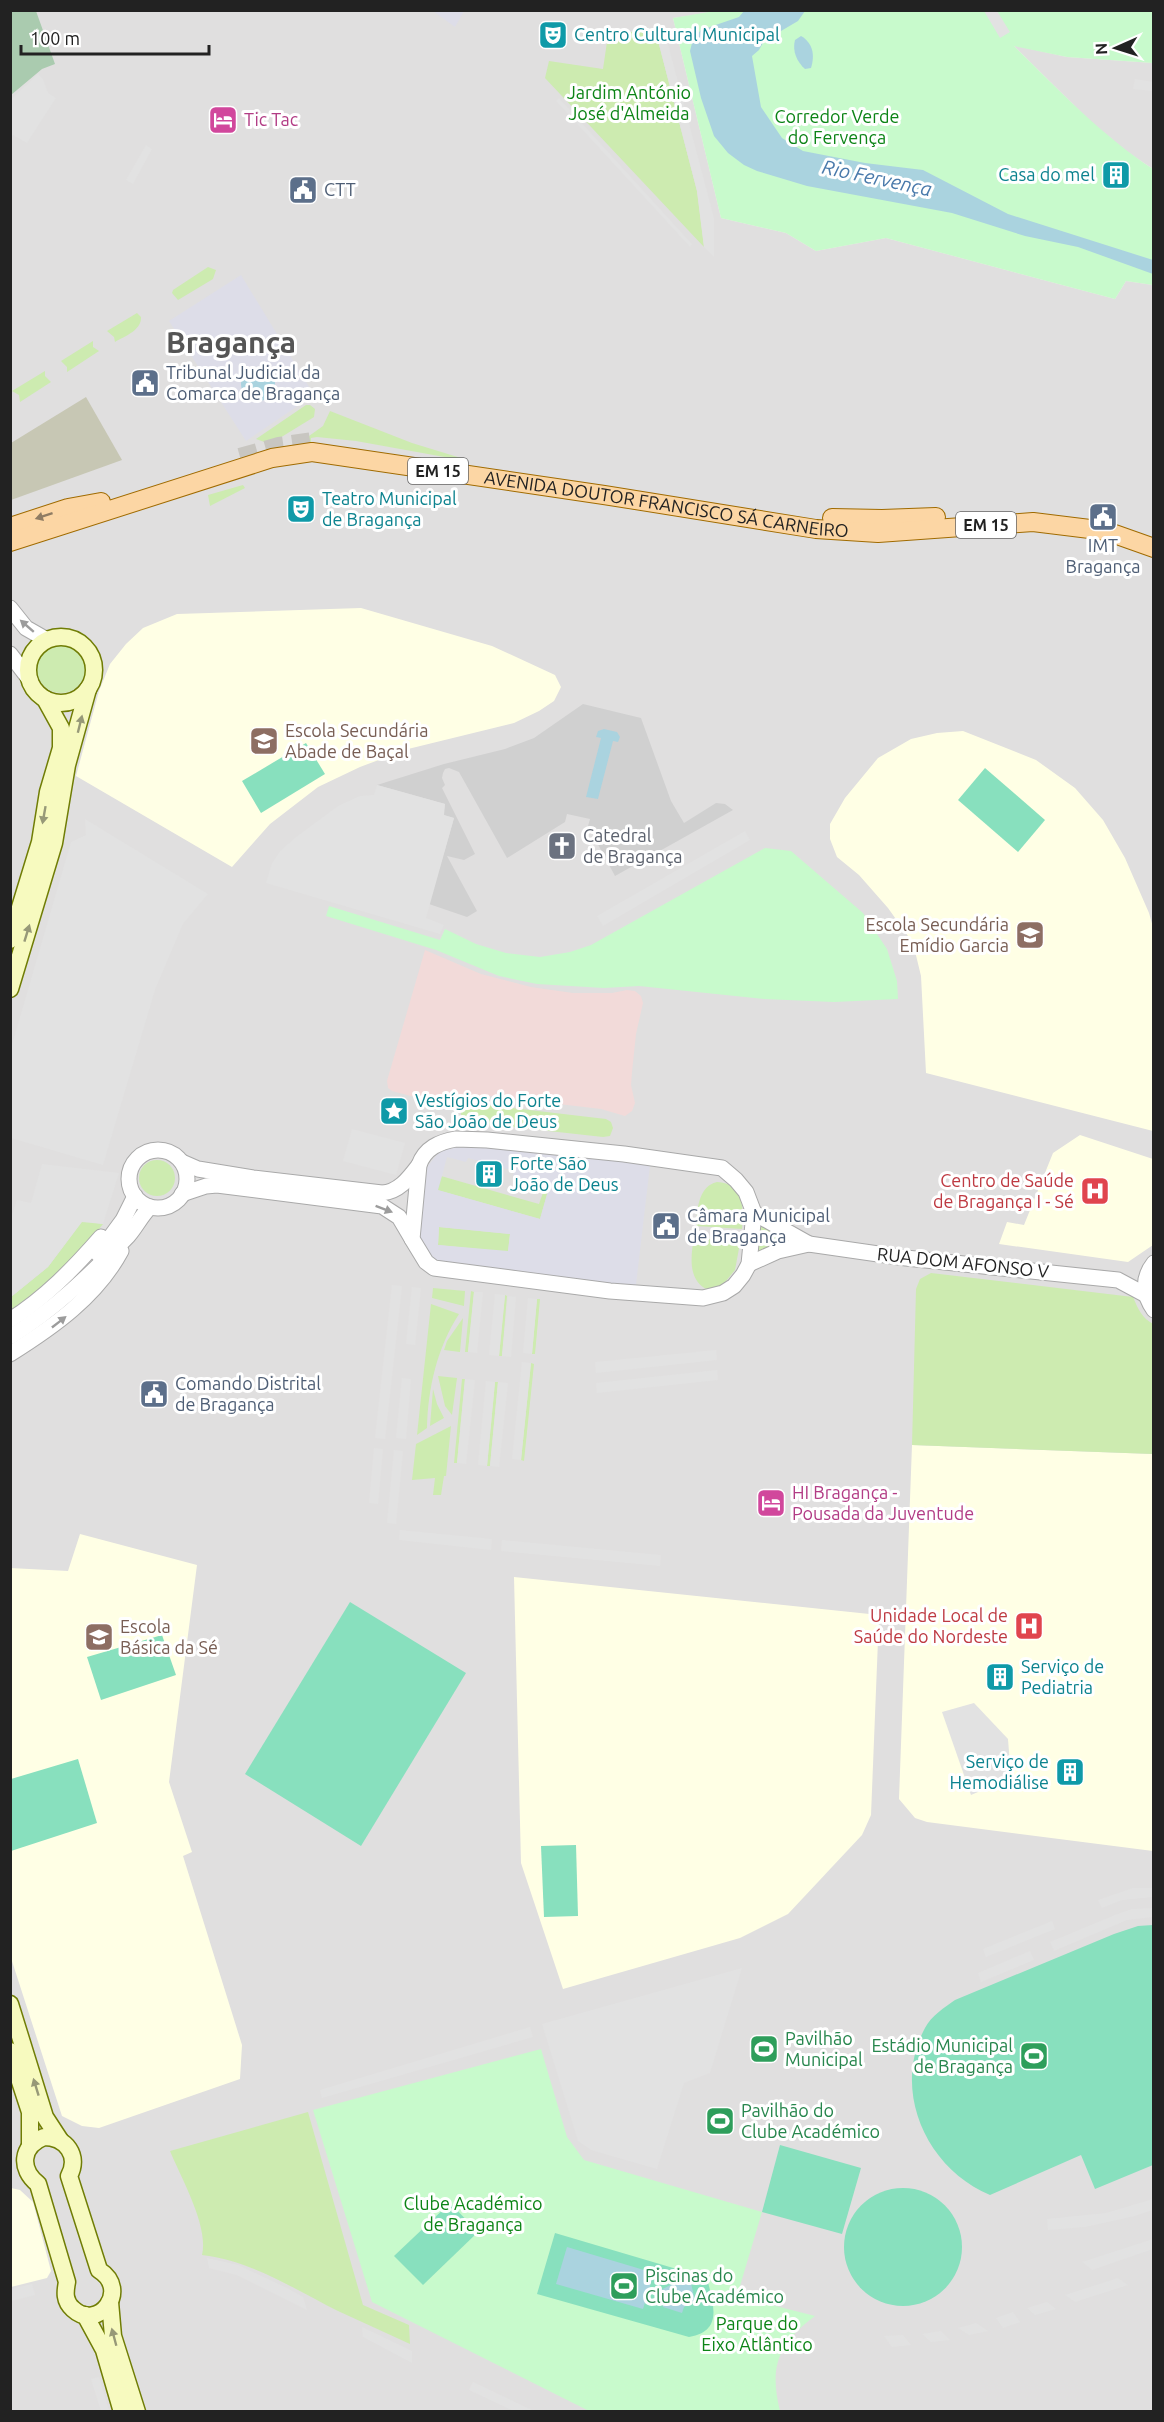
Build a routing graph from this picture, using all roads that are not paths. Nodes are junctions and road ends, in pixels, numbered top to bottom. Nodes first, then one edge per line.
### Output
1 (312, 441) tunnel mouth
2 (240, 457) tunnel mouth
3 (10, 527) edge
4 (1154, 537) edge
5 (10, 542) edge
6 (1154, 548) edge
7 (10, 608) edge
8 (47, 640) junction
9 (10, 654) edge
10 (30, 680) junction
11 (88, 689) junction
12 (45, 699) junction
13 (10, 940) edge
14 (10, 989) edge
15 (182, 1162) junction
16 (419, 1165) junction
17 (133, 1192) junction
18 (182, 1194) junction
19 (150, 1207) junction
20 (754, 1213) junction
21 (130, 1234) junction
22 (412, 1239) junction
23 (809, 1244) junction
24 (748, 1264) junction
25 (1151, 1266) edge
26 (1118, 1280) junction
27 (1146, 1295) junction
28 (1154, 1310) edge
29 (10, 1320) edge
30 (10, 1329) edge
31 (10, 1337) edge
32 (10, 1354) edge
33 (10, 2004) edge
34 (10, 2051) edge
35 (60, 2140) junction
36 (30, 2145) junction
37 (110, 2302) junction
38 (85, 2315) junction
39 (122, 2412) edge
40 (137, 2412) edge

1 - 4 main road, AVENIDA DOUTOR FRANCISCO SÁ CARNEIRO / EM 15
2 -> 3 main road
5 - 6 main road, AVENIDA DOUTOR FRANCISCO SÁ CARNEIRO / EM 15
8 -> 7 street
8 - 10 main road
8 - 11 main road
9 - 10 street
10 - 12 main road
11 - 12 main road
14 -> 11 main road
12 -> 13 main road
15 - 16 street
15 - 17 street
15 - 18 street
16 - 20 street
16 - 22 street
17 - 19 street
17 - 29 street
17 - 30 street
18 - 19 street
18 -> 22 street
19 - 21 street
20 - 23 street, RUA DOM AFONSO V
20 - 24 street
21 - 31 street
32 -> 21 street
22 - 24 street
23 - 24 street, RUA DOM AFONSO V
23 - 26 street, RUA DOM AFONSO V
25 - 26 street, RUA DOM AFONSO V
25 - 27 street
26 - 27 street, RUA DOM AFONSO V
27 - 28 street
35 -> 33 main road
34 - 36 main road
35 - 36 main road
35 - 37 main road
36 - 38 main road
37 - 38 main road
40 -> 37 main road
38 - 39 main road

